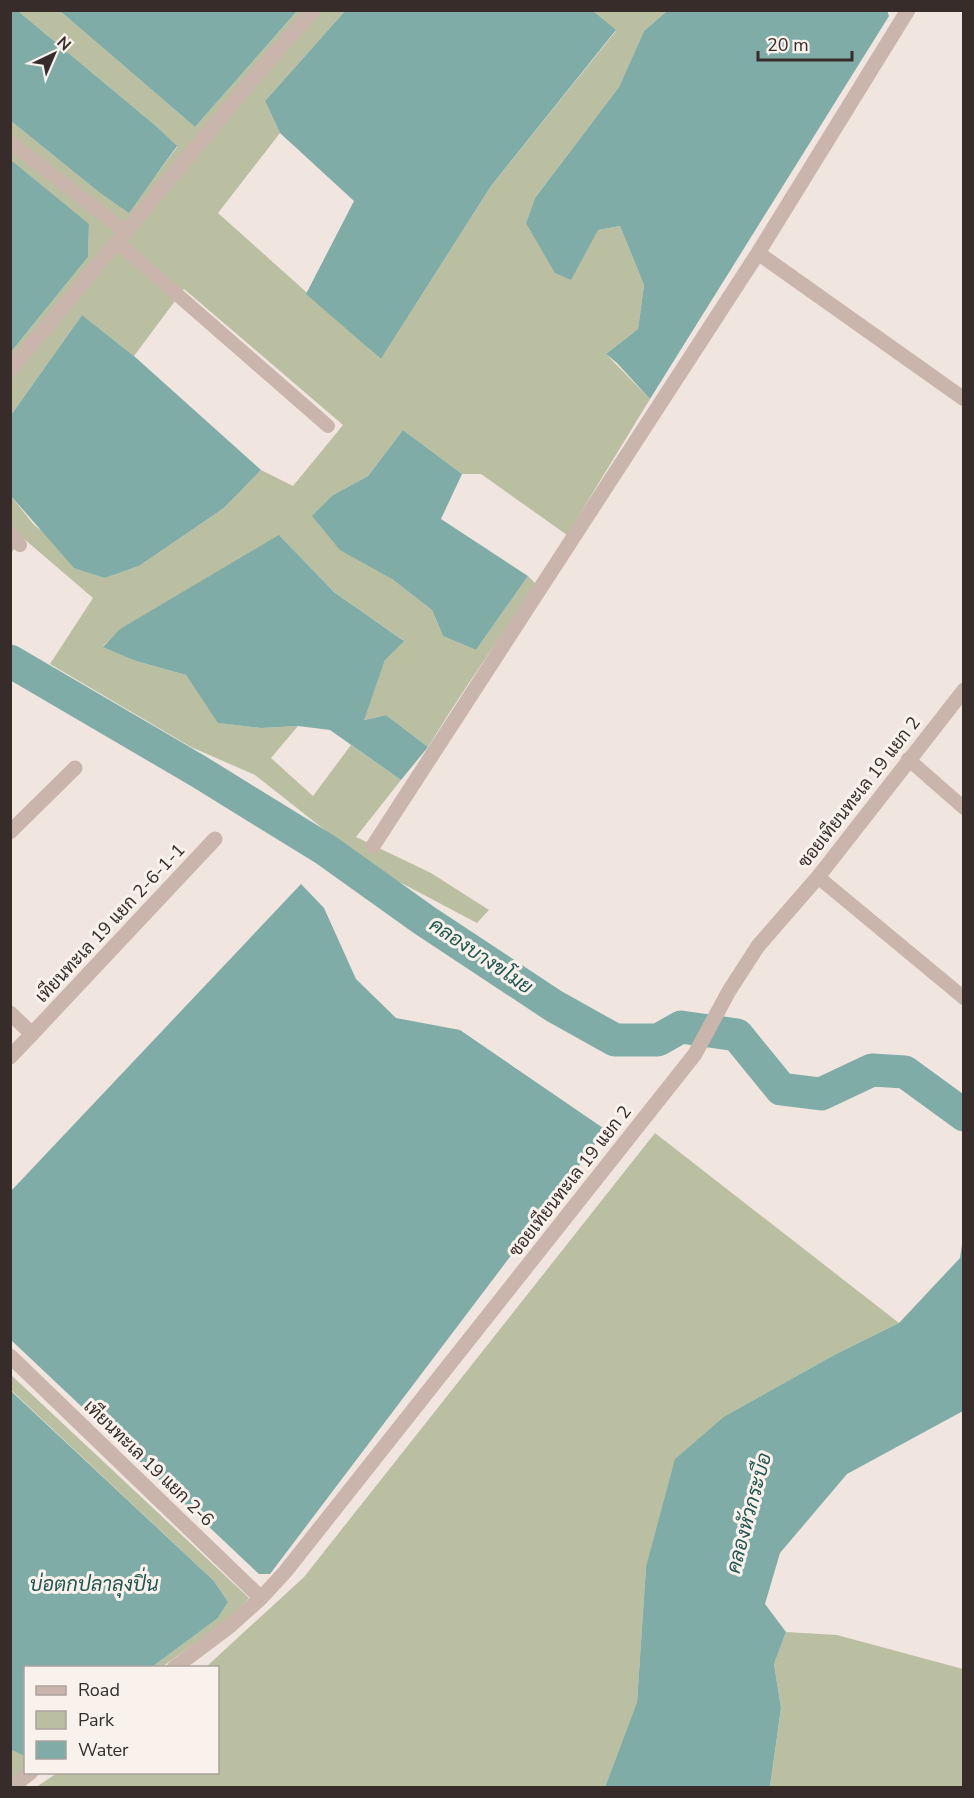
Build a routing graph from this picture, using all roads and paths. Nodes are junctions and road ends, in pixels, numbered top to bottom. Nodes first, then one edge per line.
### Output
1 (313, 10) edge
2 (908, 10) edge
3 (10, 142) edge
4 (121, 237) junction
5 (758, 253) junction
6 (10, 370) edge
7 (963, 399) edge
8 (328, 426) dead end
9 (10, 533) edge
10 (20, 545) dead end
11 (963, 690) edge
12 (908, 759) junction
13 (75, 768) dead end
14 (963, 808) edge
15 (10, 832) edge
16 (215, 839) dead end
17 (373, 846) dead end
18 (818, 877) junction
19 (963, 998) edge
20 (10, 1013) edge
21 (32, 1034) junction
22 (10, 1057) edge
23 (10, 1356) edge
24 (261, 1598) junction
25 (177, 1666) edge
26 (30, 1774) edge
27 (10, 1788) edge

1 - 4 street
2 - 5 street
3 - 4 lane
4 - 6 street
4 - 8 lane
5 - 7 street
5 - 17 street
9 - 10 lane
11 - 12 street, ซอยเทียนทะเล 19 แยก 2
12 - 14 lane
12 - 18 street, ซอยเทียนทะเล 19 แยก 2
13 - 15 street
16 - 21 street, เทียนทะเล 19 แยก 2-6-1-1
18 - 19 lane
18 - 24 street, ซอยเทียนทะเล 19 แยก 2
20 - 21 street
21 - 22 street, เทียนทะเล 19 แยก 2-6-1-1
23 - 24 street, เทียนทะเล 19 แยก 2-6
24 - 25 street, ซอยเทียนทะเล 19 แยก 2
26 - 27 street

